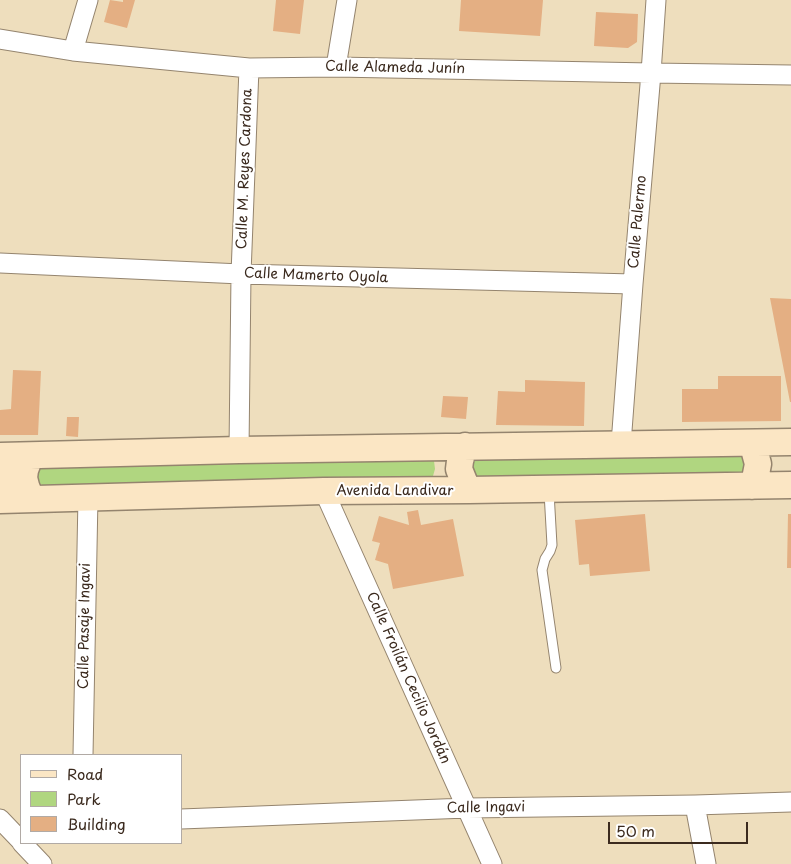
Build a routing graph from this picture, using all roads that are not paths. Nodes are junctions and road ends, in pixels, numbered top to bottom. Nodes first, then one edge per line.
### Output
1 (88, 0) edge
2 (347, 0) edge
3 (656, 0) edge
4 (0, 39) edge
5 (73, 51) junction
6 (336, 67) junction
7 (248, 68) junction
8 (651, 73) junction
9 (791, 75) edge
10 (0, 263) edge
11 (241, 274) junction
12 (632, 284) junction
13 (786, 442) edge
14 (750, 443) junction
15 (621, 444) junction
16 (465, 446) junction
17 (436, 447) junction
18 (239, 450) junction
19 (0, 456) edge
20 (33, 456) junction
21 (0, 464) edge
22 (787, 485) edge
23 (752, 486) junction
24 (549, 489) junction
25 (436, 490) junction
26 (470, 490) junction
27 (324, 491) junction
28 (0, 494) edge
29 (88, 497) junction
30 (35, 499) junction
31 (0, 500) edge
32 (556, 668) dead end
33 (83, 754) edge
34 (791, 802) edge
35 (695, 805) junction
36 (467, 808) junction
37 (182, 818) edge
38 (0, 819) edge
39 (20, 820) edge
40 (20, 840) edge
41 (24, 844) edge
42 (42, 864) edge
43 (492, 864) edge
44 (706, 864) edge

1 - 5 street
2 - 6 street
3 - 8 street, Calle Palermo
4 - 5 street, Calle Alameda Junín
5 - 7 street, Calle Alameda Junín
6 - 7 street, Calle Alameda Junín
6 - 8 street, Calle Alameda Junín
7 - 11 street, Calle M. Reyes Cardona
8 - 9 street, Calle Alameda Junín
8 - 12 street, Calle Palermo
10 - 11 street, Calle Mamerto Oyola
11 - 12 street, Calle Mamerto Oyola
11 - 18 street, Calle M. Reyes Cardona
12 - 15 street, Calle Palermo
13 - 14 main road
13 - 22 main road
14 - 15 main road
14 - 23 main road
15 - 16 main road
16 - 17 main road
16 - 26 main road
17 - 18 main road
17 - 25 main road
18 - 20 main road
19 - 20 main road
20 - 30 main road
21 - 28 main road
22 - 23 main road, Avenida Landivar
23 - 24 main road, Avenida Landivar
24 - 26 main road, Avenida Landivar
24 - 32 lane
25 - 26 main road, Avenida Landivar
25 - 27 main road, Avenida Landivar
27 - 29 main road, Avenida Landivar
27 - 36 street, Calle Froilán Cecilio Jordán
29 - 30 main road, Avenida Landivar
29 - 33 street, Calle Pasaje Ingavi
30 - 31 main road, Avenida Landivar
34 - 35 street, Calle Ingavi
35 - 36 street, Calle Ingavi
35 - 44 street
36 - 37 street, Calle Ingavi
36 - 43 street, Calle Froilán Cecilio Jordán
38 - 39 street
38 - 40 street
41 - 42 street

